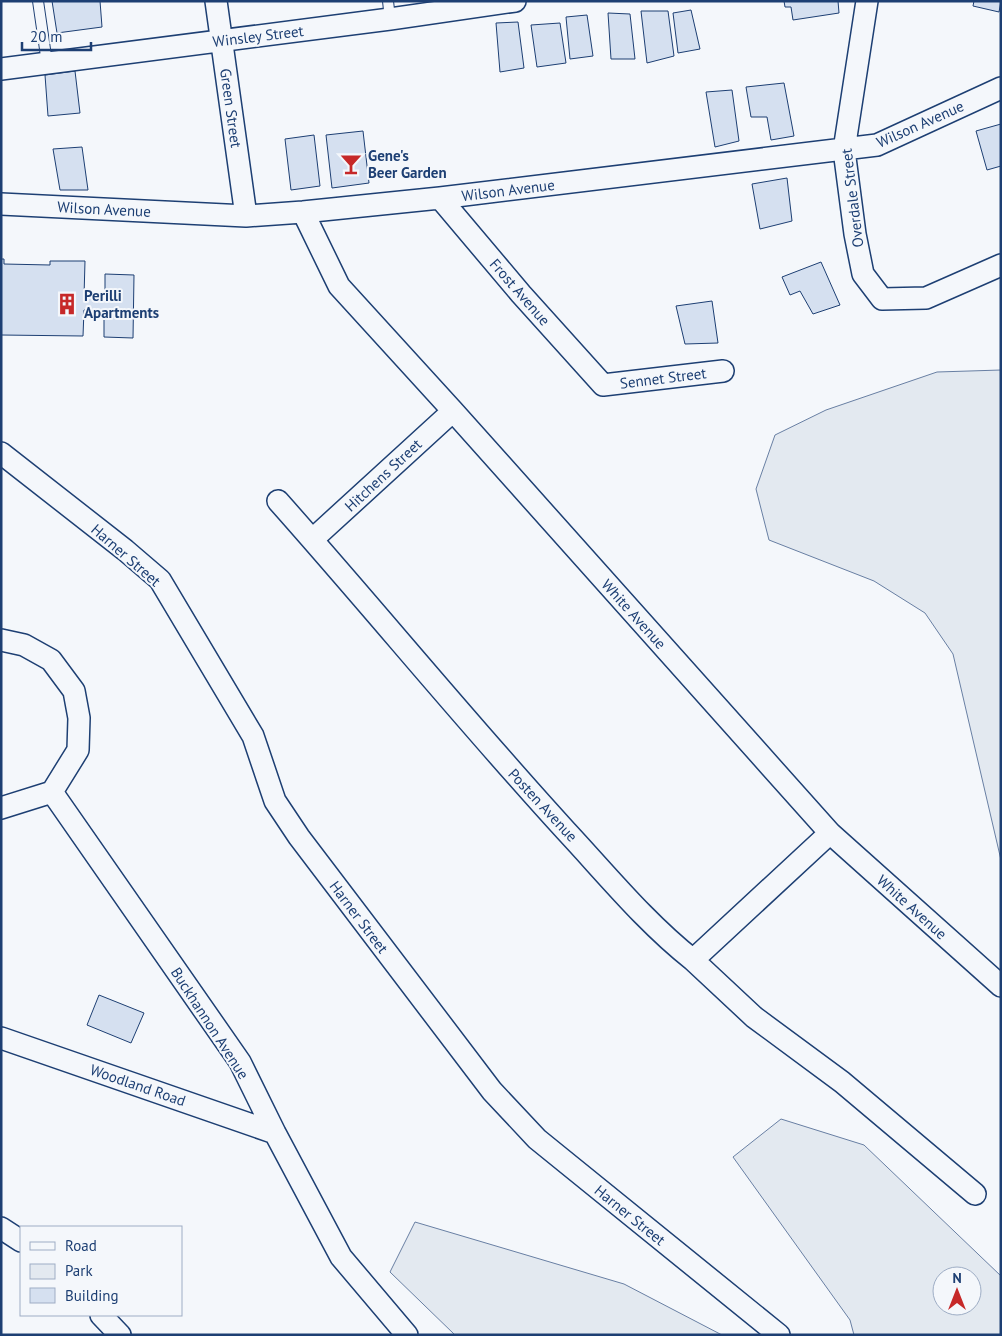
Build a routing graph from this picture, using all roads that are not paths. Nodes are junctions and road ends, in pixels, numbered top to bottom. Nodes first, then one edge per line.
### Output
1 (38, 1) edge
2 (216, 1) edge
3 (867, 1) edge
4 (506, 2) edge
5 (389, 10) edge
6 (221, 41) junction
7 (47, 63) junction
8 (1, 69) edge
9 (1001, 88) edge
10 (844, 150) junction
11 (440, 198) junction
12 (1, 204) edge
13 (303, 212) junction
14 (246, 216) junction
15 (1001, 265) edge
16 (723, 371) dead end
17 (603, 385) joint
18 (453, 411) junction
19 (1, 454) edge
20 (278, 501) dead end
21 (313, 539) junction
22 (1, 640) edge
23 (52, 792) junction
24 (1, 808) edge
25 (830, 833) junction
26 (694, 960) junction
27 (1001, 986) edge
28 (1, 1038) edge
29 (275, 1133) junction
30 (975, 1194) dead end
31 (1, 1228) edge
32 (20, 1240) edge
33 (102, 1316) edge
34 (120, 1335) edge
35 (407, 1335) edge
36 (779, 1335) edge

1 - 7 lane
2 - 6 street, Green Street
3 - 10 street, Overdale Street
4 - 5 street, Winsley Street
5 - 6 street, Winsley Street
6 - 7 street, Winsley Street
6 - 14 street, Green Street
7 - 8 street, Winsley Street
9 - 10 street, Wilson Avenue
10 - 11 street, Wilson Avenue
10 - 15 street, Overdale Street
11 - 13 street, Wilson Avenue
11 - 17 street, Frost Avenue
12 - 14 street, Wilson Avenue
13 - 14 street, Wilson Avenue
13 - 18 street, White Avenue
16 - 17 street, Sennet Street
18 - 21 street, Hitchens Street
18 - 25 street, White Avenue
19 - 36 street, Harner Street
20 - 21 street, Posten Avenue
21 - 26 street, Posten Avenue
22 - 23 street
23 - 24 street
23 - 29 street, Buckhannon Avenue
25 - 26 street
25 - 27 street, White Avenue
26 - 30 street, Posten Avenue
28 - 29 street, Woodland Road
29 - 35 street, Buckhannon Avenue
31 - 32 street
33 - 34 street

